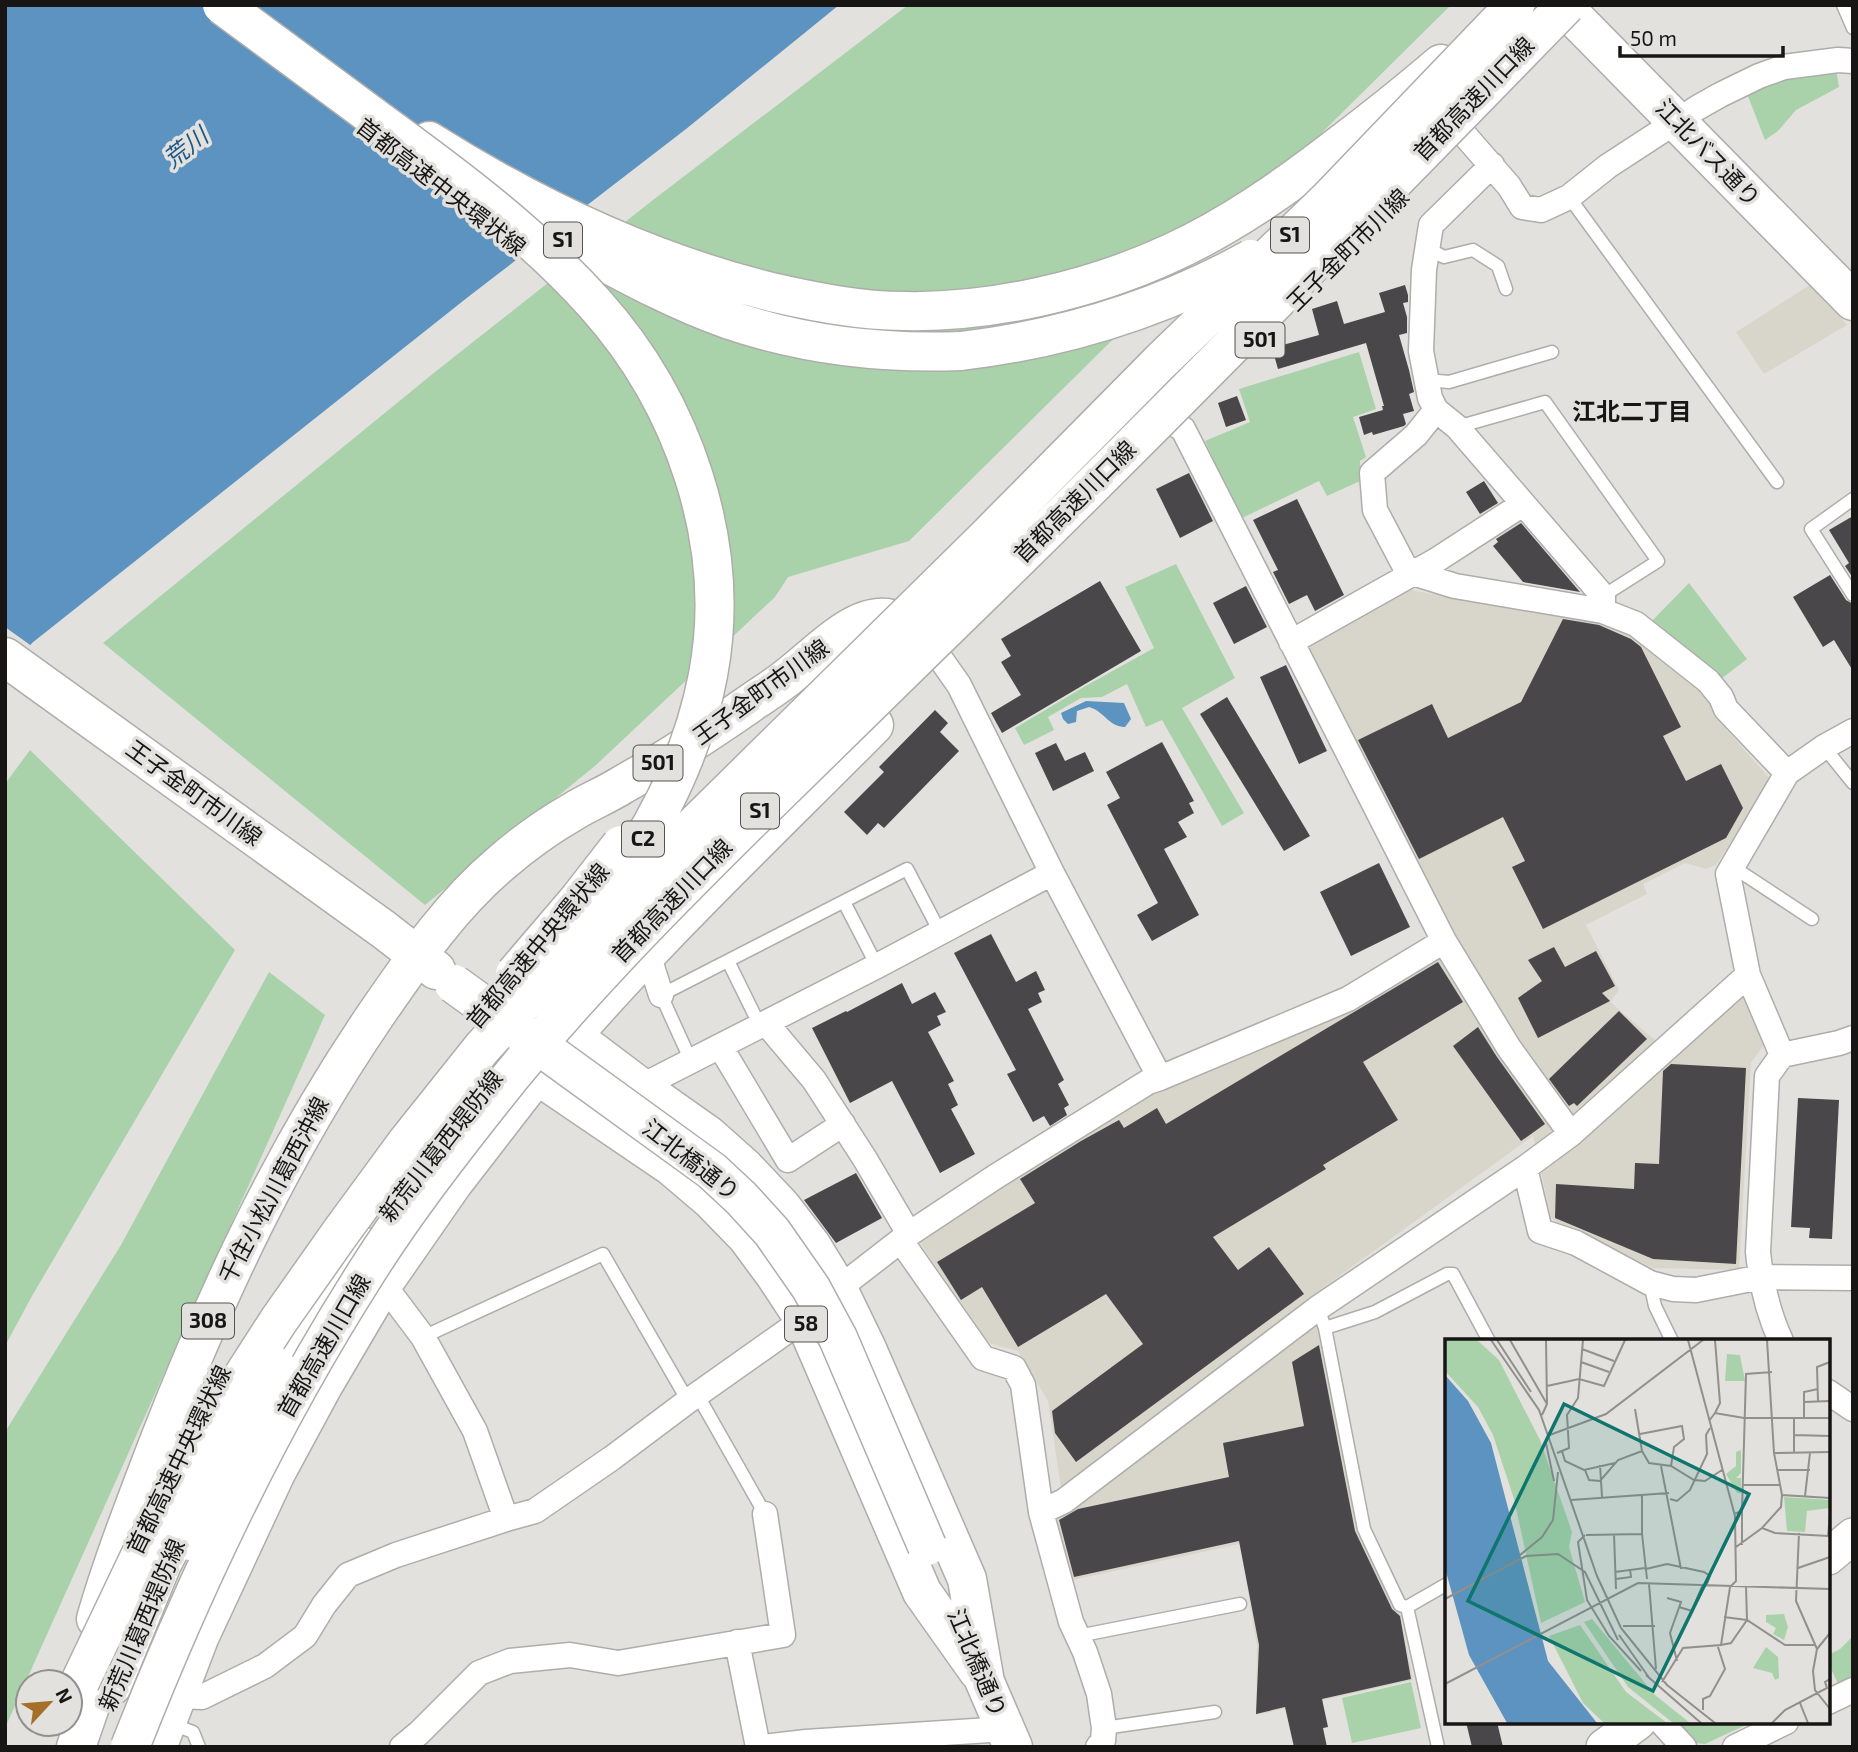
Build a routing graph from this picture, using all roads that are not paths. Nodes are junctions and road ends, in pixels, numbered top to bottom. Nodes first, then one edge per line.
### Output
1 (1505, 5) edge
2 (1515, 5) edge
3 (1843, 5) edge
4 (213, 7) edge
5 (1562, 7) edge
6 (1853, 28) edge
7 (1853, 61) edge
8 (1678, 121) junction
9 (1462, 132) junction
10 (1492, 165) junction
11 (1569, 197) junction
12 (1427, 248) junction
13 (1506, 289) dead end
14 (1853, 301) edge
15 (1552, 352) dead end
16 (1427, 380) junction
17 (1436, 410) junction
18 (1163, 417) junction
19 (1457, 427) junction
20 (1777, 482) dead end
21 (1853, 499) edge
22 (1522, 504) junction
23 (1413, 573) junction
24 (1853, 595) edge
25 (1603, 604) junction
26 (1291, 642) junction
27 (929, 648) junction
28 (5, 657) edge
29 (1853, 731) edge
30 (1824, 747) junction
31 (1787, 774) junction
32 (1853, 783) edge
33 (1733, 867) junction
34 (1052, 873) junction
35 (844, 902) junction
36 (1812, 919) dead end
37 (383, 929) joint
38 (940, 932) junction
39 (1444, 942) junction
40 (648, 954) junction
41 (417, 956) junction
42 (728, 961) junction
43 (877, 966) junction
44 (1748, 975) junction
45 (661, 996) junction
46 (763, 1024) junction
47 (558, 1026) junction
48 (1853, 1038) edge
49 (719, 1046) junction
50 (1783, 1055) junction
51 (691, 1061) junction
52 (524, 1067) junction
53 (1160, 1078) junction
54 (640, 1087) junction
55 (843, 1124) junction
56 (1571, 1133) junction
57 (708, 1135) junction
58 (671, 1166) junction
59 (1525, 1168) junction
60 (905, 1238) junction
61 (312, 1273) junction
62 (1761, 1277) junction
63 (1853, 1278) edge
64 (1650, 1283) junction
65 (384, 1285) junction
66 (838, 1289) junction
67 (1322, 1318) junction
68 (804, 1319) junction
69 (423, 1337) junction
70 (1488, 1339) edge
71 (1671, 1339) edge
72 (1780, 1339) edge
73 (1830, 1393) edge
74 (692, 1398) junction
75 (1853, 1409) edge
76 (1041, 1512) junction
77 (765, 1514) joint
78 (506, 1518) junction
79 (1853, 1536) edge
80 (1830, 1555) edge
81 (1445, 1585) edge
82 (1240, 1604) dead end
83 (1407, 1607) junction
84 (1078, 1636) junction
85 (737, 1642) junction
86 (81, 1668) edge
87 (84, 1672) edge
88 (84, 1675) edge
89 (985, 1682) junction
90 (1853, 1690) edge
91 (1830, 1701) edge
92 (1215, 1712) dead end
93 (169, 1722) edge
94 (1635, 1724) edge
95 (1663, 1724) edge
96 (1782, 1724) edge
97 (1101, 1737) edge
98 (1009, 1738) edge
99 (76, 1747) edge
100 (93, 1747) edge
101 (112, 1747) edge
102 (130, 1747) edge
103 (199, 1747) edge
104 (402, 1747) edge
105 (760, 1747) edge
106 (1438, 1747) edge
107 (1604, 1747) edge
108 (1684, 1747) edge
109 (1735, 1747) edge

1 - 4 main road, 首都高速川口線 / S1, bridge
2 - 61 main road, 首都高速川口線 / S1, bridge
3 - 6 lane
4 - 5 main road, 首都高速中央環状線 / S1, bridge
4 - 87 main road, 首都高速中央環状線 / C2, bridge
4 - 101 main road, 首都高速中央環状線 / C2, bridge
5 - 8 main road, 江北バス通り
5 - 9 main road, 王子金町市川線 / 501
5 - 18 main road, 王子金町市川線 / 501
5 - 102 main road, 首都高速川口線 / S1, bridge
7 - 8 street
8 - 11 street
8 - 14 main road, 江北バス通り
9 - 10 street
9 - 18 main road, 王子金町市川線 / 501
10 - 11 street
10 - 12 street
11 - 20 lane
12 - 13 lane
12 - 16 street
15 - 16 lane
16 - 17 street
17 - 19 street
17 - 23 street
18 - 26 street
18 - 27 main road, 王子金町市川線 / 501
19 - 22 street
19 - 25 lane
21 - 24 lane
22 - 23 street
22 - 25 street
23 - 25 street
23 - 26 street
25 - 31 street
26 - 39 street
27 - 34 street
27 - 40 main road, 王子金町市川線 / 501
27 - 41 main road, 王子金町市川線 / 501
27 - 47 main road
28 - 37 main road, 王子金町市川線
29 - 30 street
30 - 31 street
30 - 32 lane
31 - 33 street
33 - 36 lane
33 - 44 street
34 - 38 street
34 - 53 street
35 - 38 lane
35 - 42 lane
35 - 43 lane
37 - 41 main road, 江北橋通り
38 - 43 street
39 - 53 street
39 - 56 street
40 - 45 street
40 - 47 main road, 王子金町市川線 / 501
41 - 86 main road, 千住小松川葛西沖線 / 308
41 - 89 main road, 江北橋通り / 58, bridge
42 - 45 lane
42 - 46 lane
43 - 46 street
44 - 50 street
44 - 56 street
45 - 51 lane
46 - 49 street
46 - 55 street
47 - 52 main road, 王子金町市川線 / 501
47 - 54 main road, 58
48 - 50 street
49 - 51 street
49 - 55 street
50 - 62 street
51 - 54 street
52 - 58 main road, 58
52 - 65 main road, 新荒川葛西堤防線
52 - 100 main road, 新荒川葛西堤防線
53 - 60 street
54 - 57 main road, 58
55 - 60 street
56 - 59 street
57 - 58 street
57 - 66 main road, 58
58 - 68 main road, 58
59 - 64 street
59 - 67 street
60 - 66 street
60 - 76 street
61 - 88 main road, 首都高速川口線 / S1, bridge
61 - 99 main road, bridge
62 - 63 street
62 - 64 street
62 - 72 street
64 - 71 lane
65 - 69 street
65 - 93 main road, 新荒川葛西堤防線
66 - 89 main road, 58
67 - 70 lane
67 - 76 street
67 - 83 lane
68 - 74 street
68 - 89 main road, 58
69 - 74 lane
69 - 78 street
73 - 75 street
74 - 77 lane
74 - 78 street
76 - 84 street
77 - 85 street
78 - 93 street
79 - 80 main road
81 - 83 lane
82 - 84 lane
83 - 106 lane
84 - 97 street
85 - 104 street
85 - 105 street
89 - 98 main road, 江北橋通り / 58
90 - 91 street
92 - 97 lane
93 - 103 lane
94 - 107 main road
95 - 108 street
96 - 109 street
98 - 105 street

